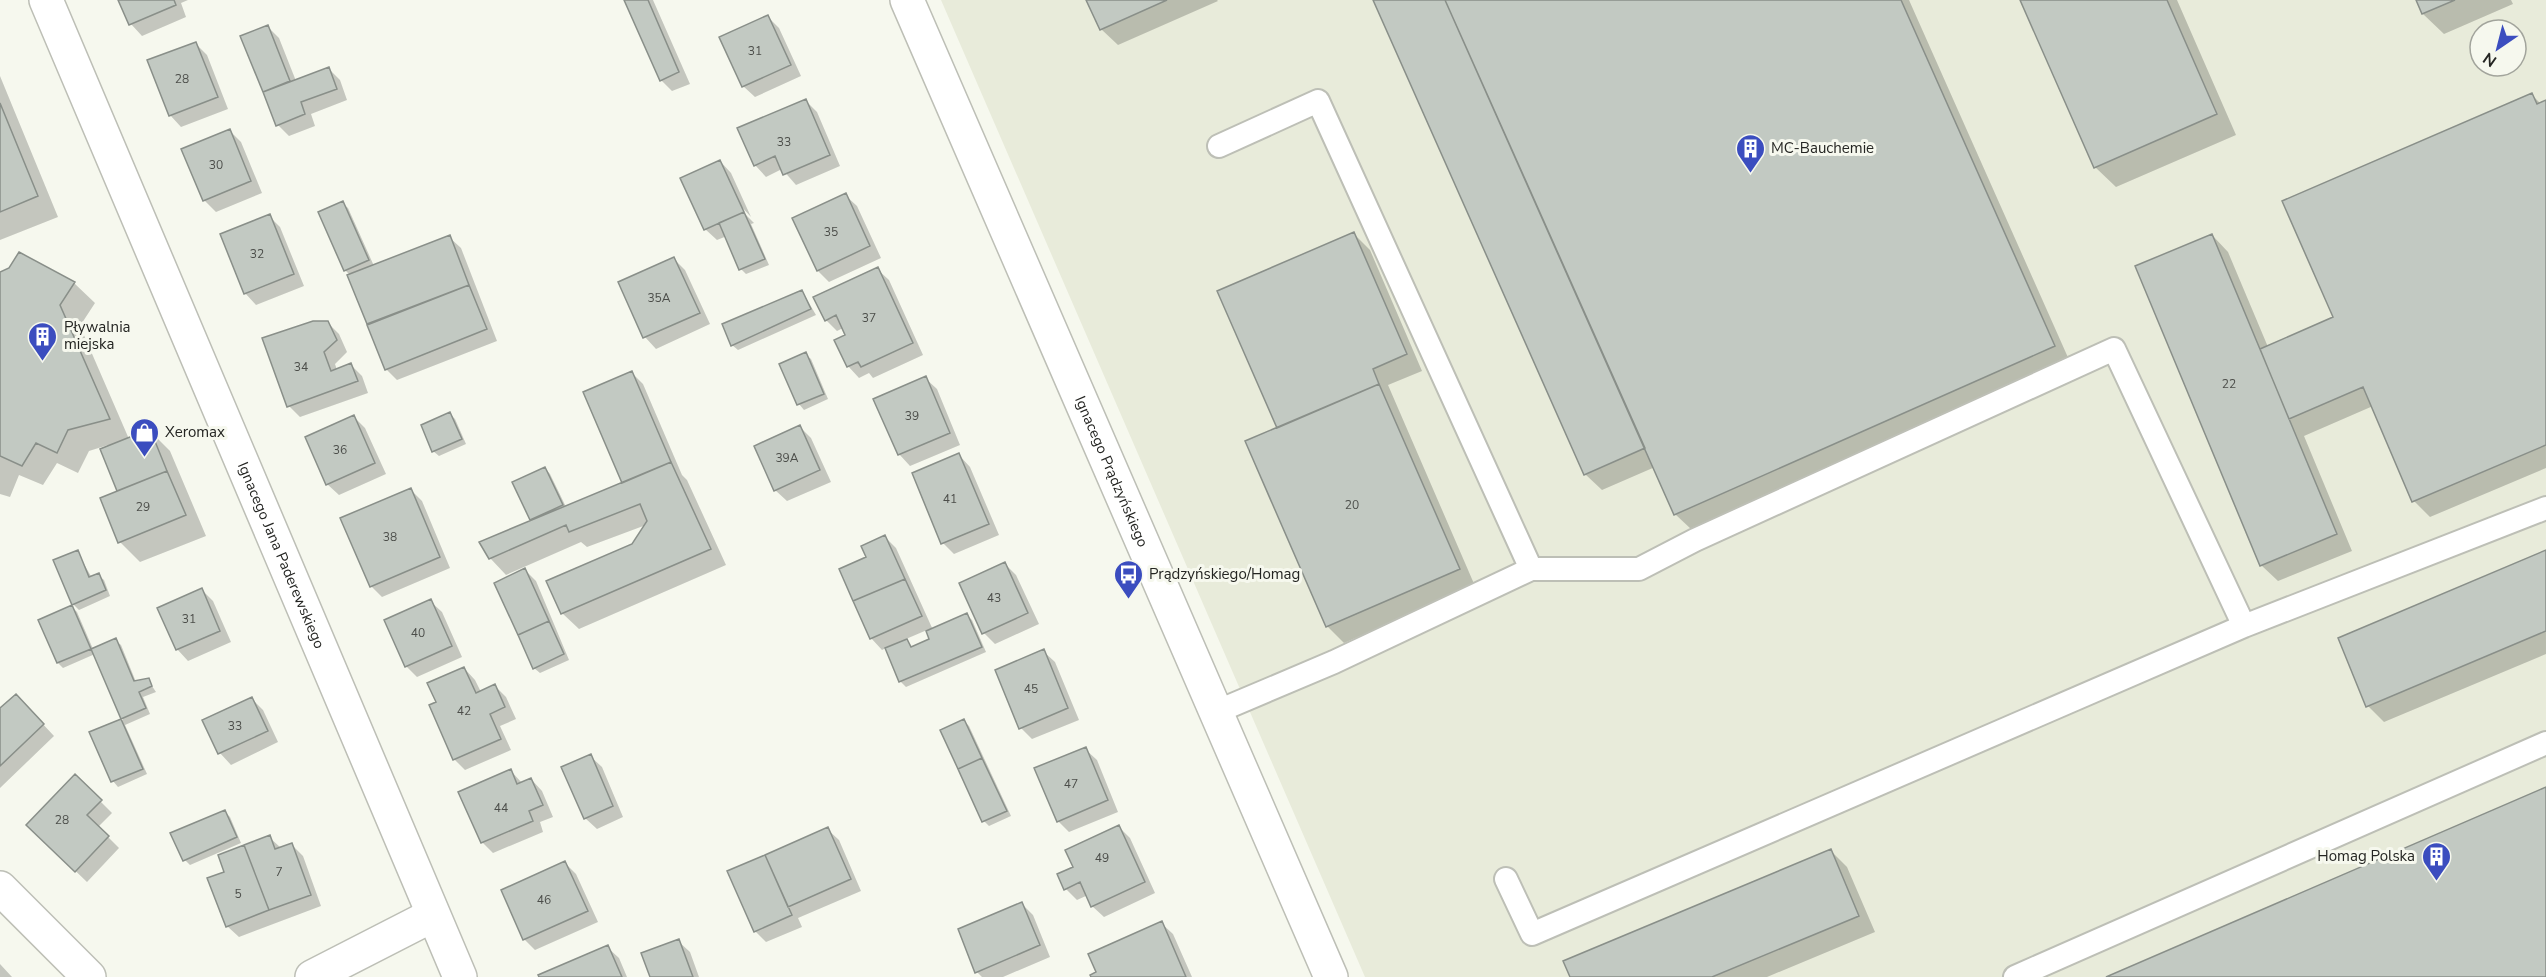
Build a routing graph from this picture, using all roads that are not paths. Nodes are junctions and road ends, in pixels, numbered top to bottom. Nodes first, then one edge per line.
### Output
1 (46, 0) edge
2 (907, 0) edge
3 (1219, 146) dead end
4 (2546, 508) edge
5 (1531, 569) junction
6 (2244, 626) junction
7 (1216, 712) junction
8 (2546, 743) edge
9 (1506, 879) dead end
10 (0, 888) edge
11 (434, 915) junction
12 (89, 977) edge
13 (312, 977) edge
14 (460, 977) edge
15 (1331, 977) edge
16 (2015, 977) edge

1 - 11 street, Ignacego Jana Paderewskiego
2 - 7 street, Ignacego Prądzyńskiego
3 - 5 lane
4 - 6 lane
5 - 6 lane
5 - 7 lane
6 - 9 lane
7 - 15 street, Ignacego Prądzyńskiego
8 - 16 lane
10 - 12 street
11 - 13 street
11 - 14 street, Ignacego Jana Paderewskiego

